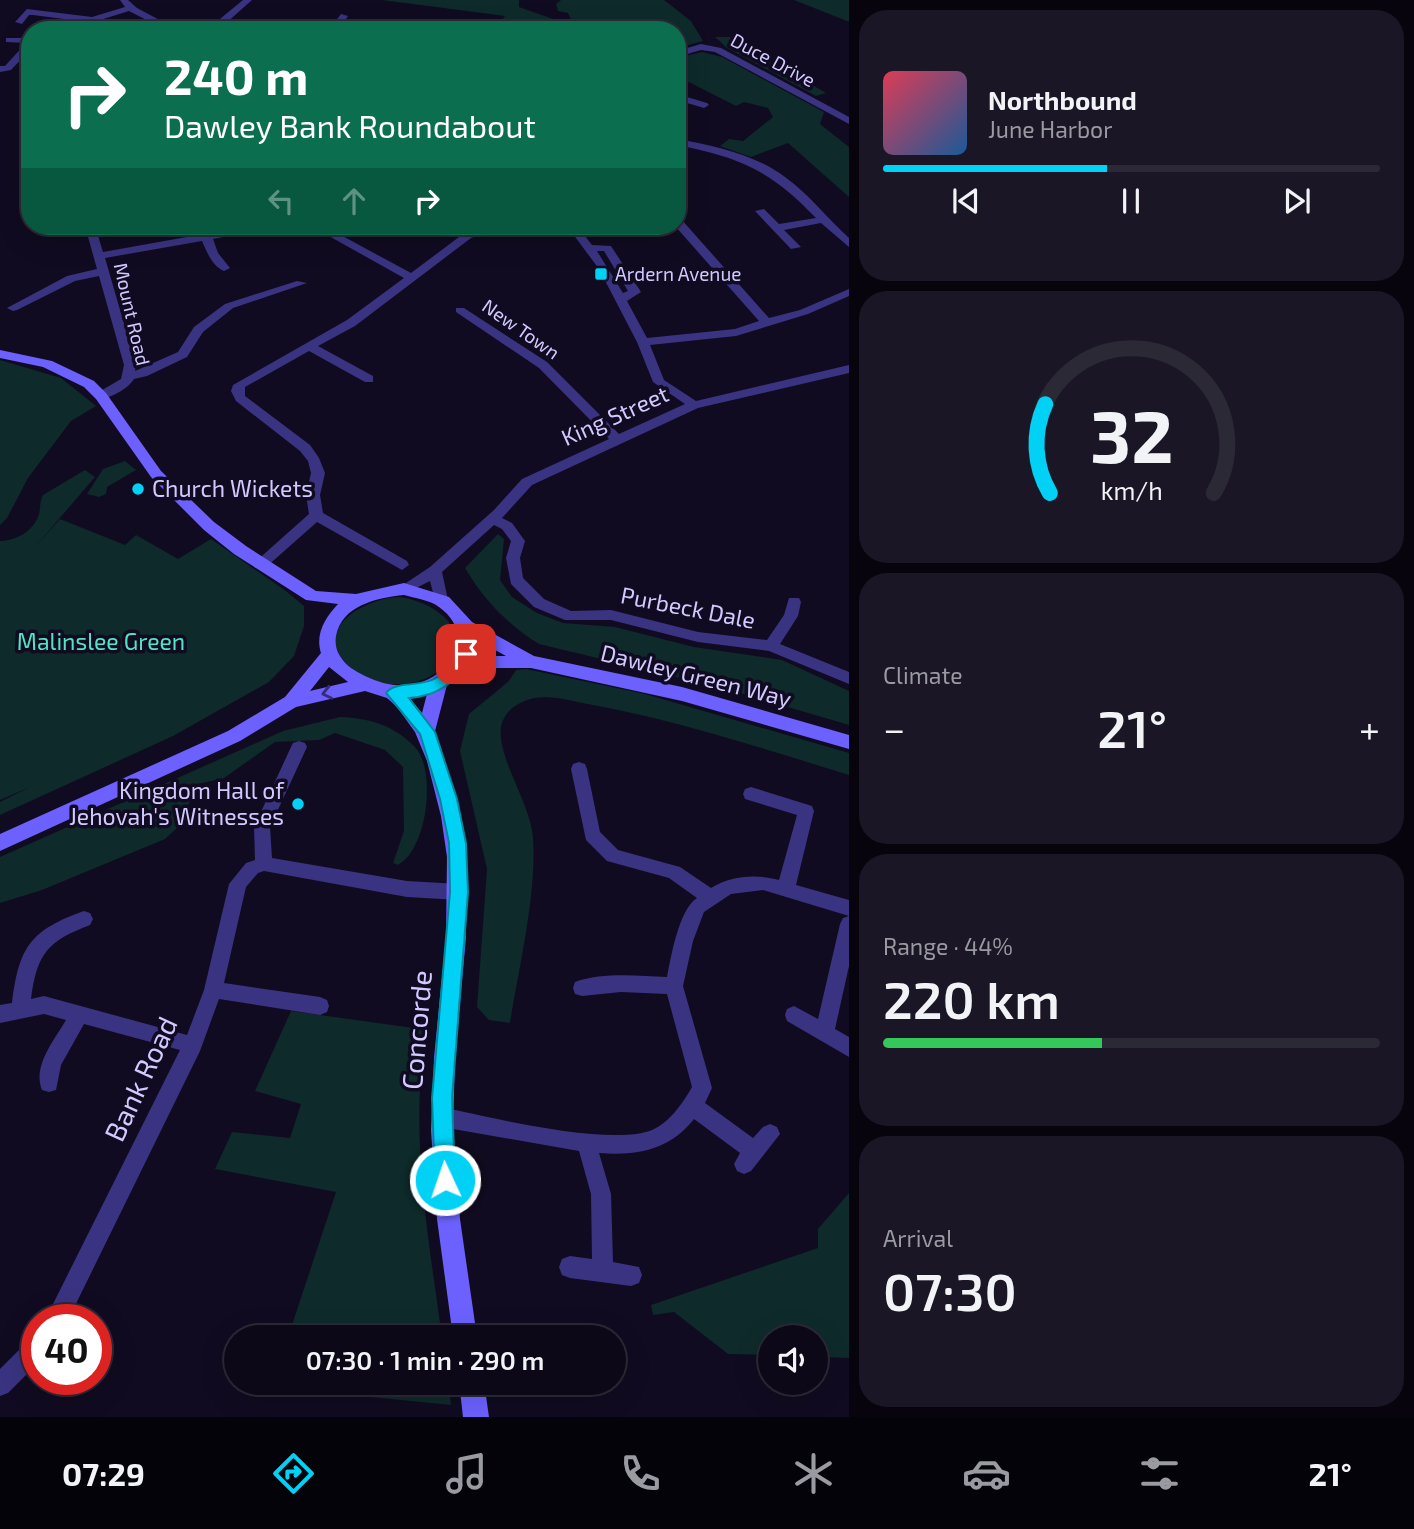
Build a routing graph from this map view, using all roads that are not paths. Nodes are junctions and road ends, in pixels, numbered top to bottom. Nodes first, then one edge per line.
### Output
1 (232, 1) edge
2 (246, 2) edge
3 (126, 4) edge
4 (344, 16) dead end
5 (92, 20) joint
6 (152, 21) edge
7 (223, 21) edge
8 (340, 21) edge
9 (19, 22) dead end
10 (9, 40) dead end
11 (21, 42) edge
12 (686, 51) edge
13 (21, 52) edge
14 (21, 67) dead end
15 (4, 68) edge
16 (686, 102) edge
17 (704, 105) dead end
18 (849, 121) edge
19 (686, 144) edge
20 (761, 211) dead end
21 (822, 220) junction
22 (777, 228) junction
23 (686, 230) edge
24 (93, 235) edge
25 (212, 235) edge
26 (333, 235) edge
27 (469, 235) edge
28 (580, 235) edge
29 (206, 236) junction
30 (849, 244) edge
31 (795, 247) dead end
32 (100, 256) junction
33 (224, 268) dead end
34 (104, 271) junction
35 (411, 277) junction
36 (301, 283) dead end
37 (849, 292) edge
38 (460, 310) dead end
39 (29, 314) dead end
40 (767, 323) junction
41 (643, 342) junction
42 (309, 346) junction
43 (0, 354) edge
44 (849, 369) edge
45 (129, 376) junction
46 (369, 379) dead end
47 (101, 396) junction
48 (694, 405) junction
49 (618, 440) junction
50 (316, 515) junction
51 (492, 518) junction
52 (260, 564) junction
53 (402, 565) dead end
54 (435, 571) junction
55 (404, 589) junction
56 (312, 596) junction
57 (357, 600) junction
58 (440, 600) junction
59 (794, 603) dead end
60 (466, 626) junction
61 (329, 631) junction
62 (771, 646) junction
63 (330, 654) junction
64 (462, 662) junction
65 (531, 662) junction
66 (849, 678) edge
67 (439, 684) junction
68 (363, 685) junction
69 (393, 693) junction
70 (291, 702) junction
71 (427, 732) junction
72 (849, 742) edge
73 (299, 747) dead end
74 (579, 769) dead end
75 (751, 794) dead end
76 (0, 843) edge
77 (264, 864) junction
78 (786, 889) junction
79 (459, 892) junction
80 (711, 898) junction
81 (849, 908) edge
82 (84, 919) dead end
83 (849, 924) edge
84 (674, 986) junction
85 (582, 988) dead end
86 (213, 990) junction
87 (320, 1006) dead end
88 (21, 1009) junction
89 (0, 1014) edge
90 (80, 1014) junction
91 (794, 1015) dead end
92 (824, 1034) junction
93 (193, 1045) junction
94 (849, 1048) edge
95 (49, 1083) dead end
96 (693, 1106) junction
97 (442, 1117) junction
98 (770, 1134) dead end
99 (586, 1142) junction
100 (570, 1268) dead end
101 (603, 1271) junction
102 (631, 1275) dead end
103 (64, 1304) edge
104 (463, 1325) edge
105 (21, 1364) edge
106 (0, 1385) edge
107 (473, 1395) edge
108 (476, 1417) edge

1 - 2 street
2 - 7 street
3 - 5 street
3 - 6 street
4 - 8 street
5 - 9 street
10 - 11 street
12 - 18 street, Duce Drive
13 - 15 street
14 - 15 street
16 - 17 street
19 - 21 street
20 - 22 street
21 - 22 street
21 - 30 street
22 - 31 street
23 - 40 street
24 - 32 street, Mount Road
25 - 29 street
26 - 35 street
27 - 35 street
28 - 41 street
29 - 32 street
29 - 33 street
32 - 34 street, Mount Road
34 - 39 street
34 - 45 street, Mount Road
35 - 42 street
36 - 45 street
37 - 40 street
38 - 49 street, New Town
40 - 41 street
41 - 48 street
42 - 46 street
42 - 50 street
43 - 47 street
44 - 48 street, King Street
45 - 47 street, Mount Road
47 - 52 street
48 - 49 street, King Street
49 - 51 street, King Street
50 - 52 street
50 - 53 street
51 - 54 street, King Street
51 - 62 street, Purbeck Dale
52 - 56 street
54 - 55 street, King Street
54 - 58 street
55 - 57 street
55 - 58 street
56 - 57 street
56 - 61 street
57 - 61 street
58 - 60 street
59 - 62 street
60 - 64 street
60 - 65 street, Dawley Green Way
61 - 63 street
62 - 66 street, Purbeck Dale
63 - 68 street
63 - 70 street
64 - 65 street, Dawley Green Way
64 - 67 street
65 - 72 street, Dawley Green Way
67 - 69 street
67 - 71 street, Concorde
68 - 69 street
68 -> 70 street
69 - 71 street, Concorde
70 - 76 street
71 - 79 street, Concorde
73 - 77 street
74 - 80 street
75 - 78 street
77 - 79 street
77 - 86 street, Bank Road
78 - 80 street
78 - 81 street
79 - 97 street, Concorde
80 - 84 street
82 - 88 street
83 - 92 street
84 - 85 street
84 - 96 street
86 - 87 street
86 - 93 street, Bank Road
88 - 89 street
88 - 90 street
90 - 93 street
90 - 95 street
91 - 92 street
92 - 94 street
93 - 103 street, Bank Road
96 - 98 street
96 - 99 street
97 - 99 street
97 - 104 street, Concorde
99 - 101 street
100 - 101 street
101 - 102 street
105 - 106 street
107 - 108 street

